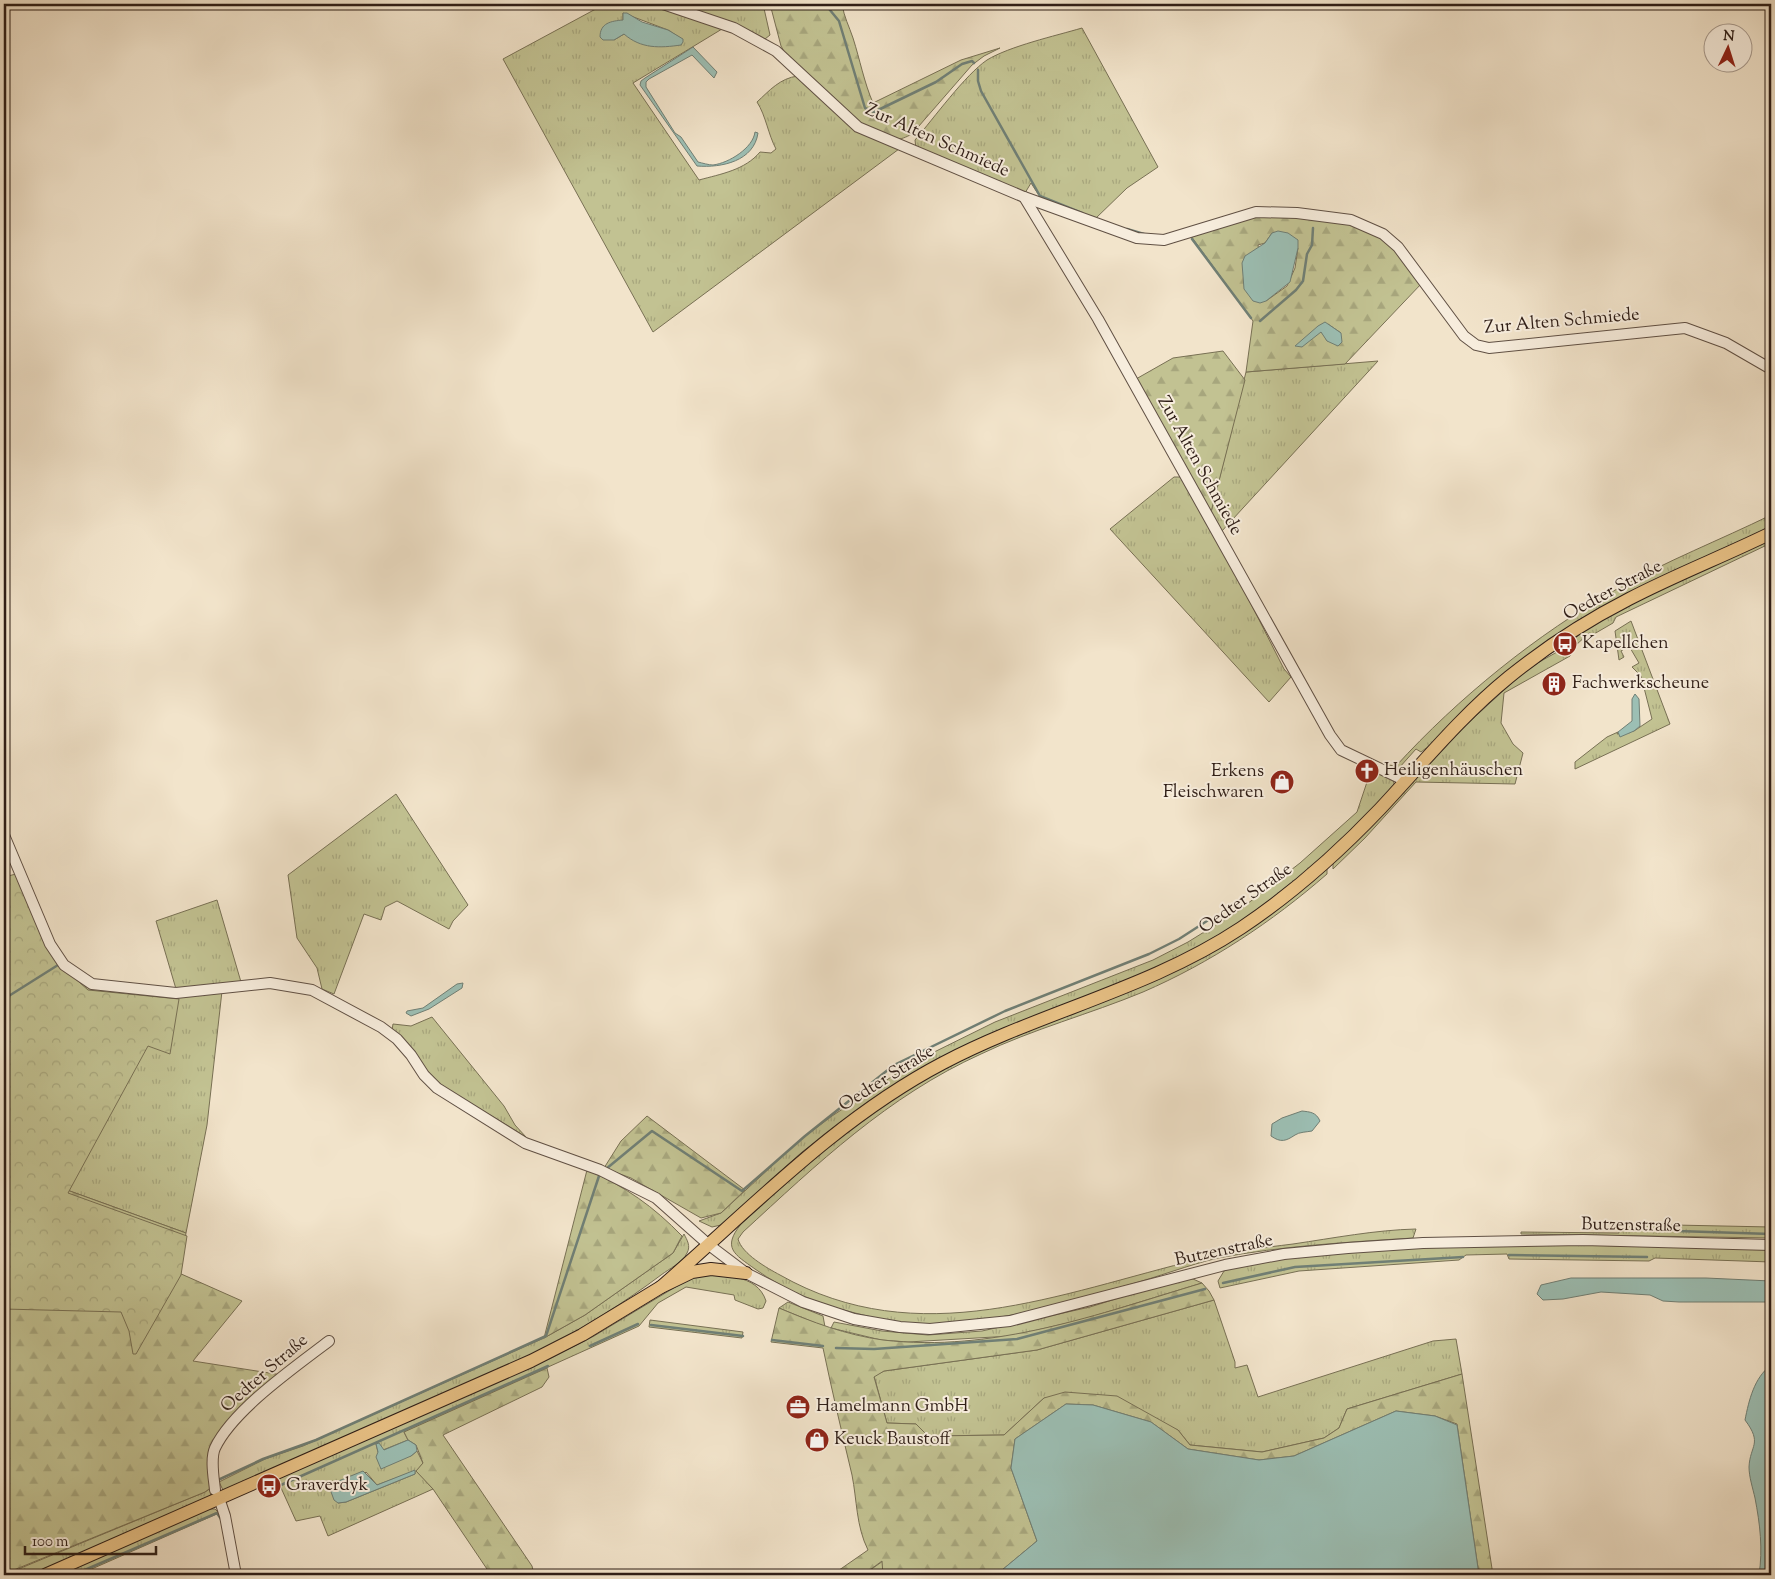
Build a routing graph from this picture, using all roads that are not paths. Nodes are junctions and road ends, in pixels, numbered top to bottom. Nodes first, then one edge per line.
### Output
1 (663, 4) edge
2 (1024, 197) junction
3 (1771, 369) edge
4 (1771, 533) edge
5 (1406, 780) junction
6 (4, 835) edge
7 (704, 1241) junction
8 (1771, 1245) edge
9 (746, 1273) junction
10 (661, 1286) junction
11 (329, 1341) dead end
12 (217, 1494) junction
13 (44, 1575) edge
14 (236, 1575) edge

1 - 2 street, Zur Alten Schmiede
2 - 3 street, Zur Alten Schmiede
2 - 5 street, Zur Alten Schmiede
4 - 5 main road, Oedter Straße
5 - 7 main road, Oedter Straße
6 - 7 street, Butzenstraße
7 - 9 street, Butzenstraße
7 - 10 main road
8 - 9 street, Butzenstraße
9 - 10 main road
10 - 12 main road
11 - 12 street, Oedter Straße
12 - 13 main road
12 - 14 street

